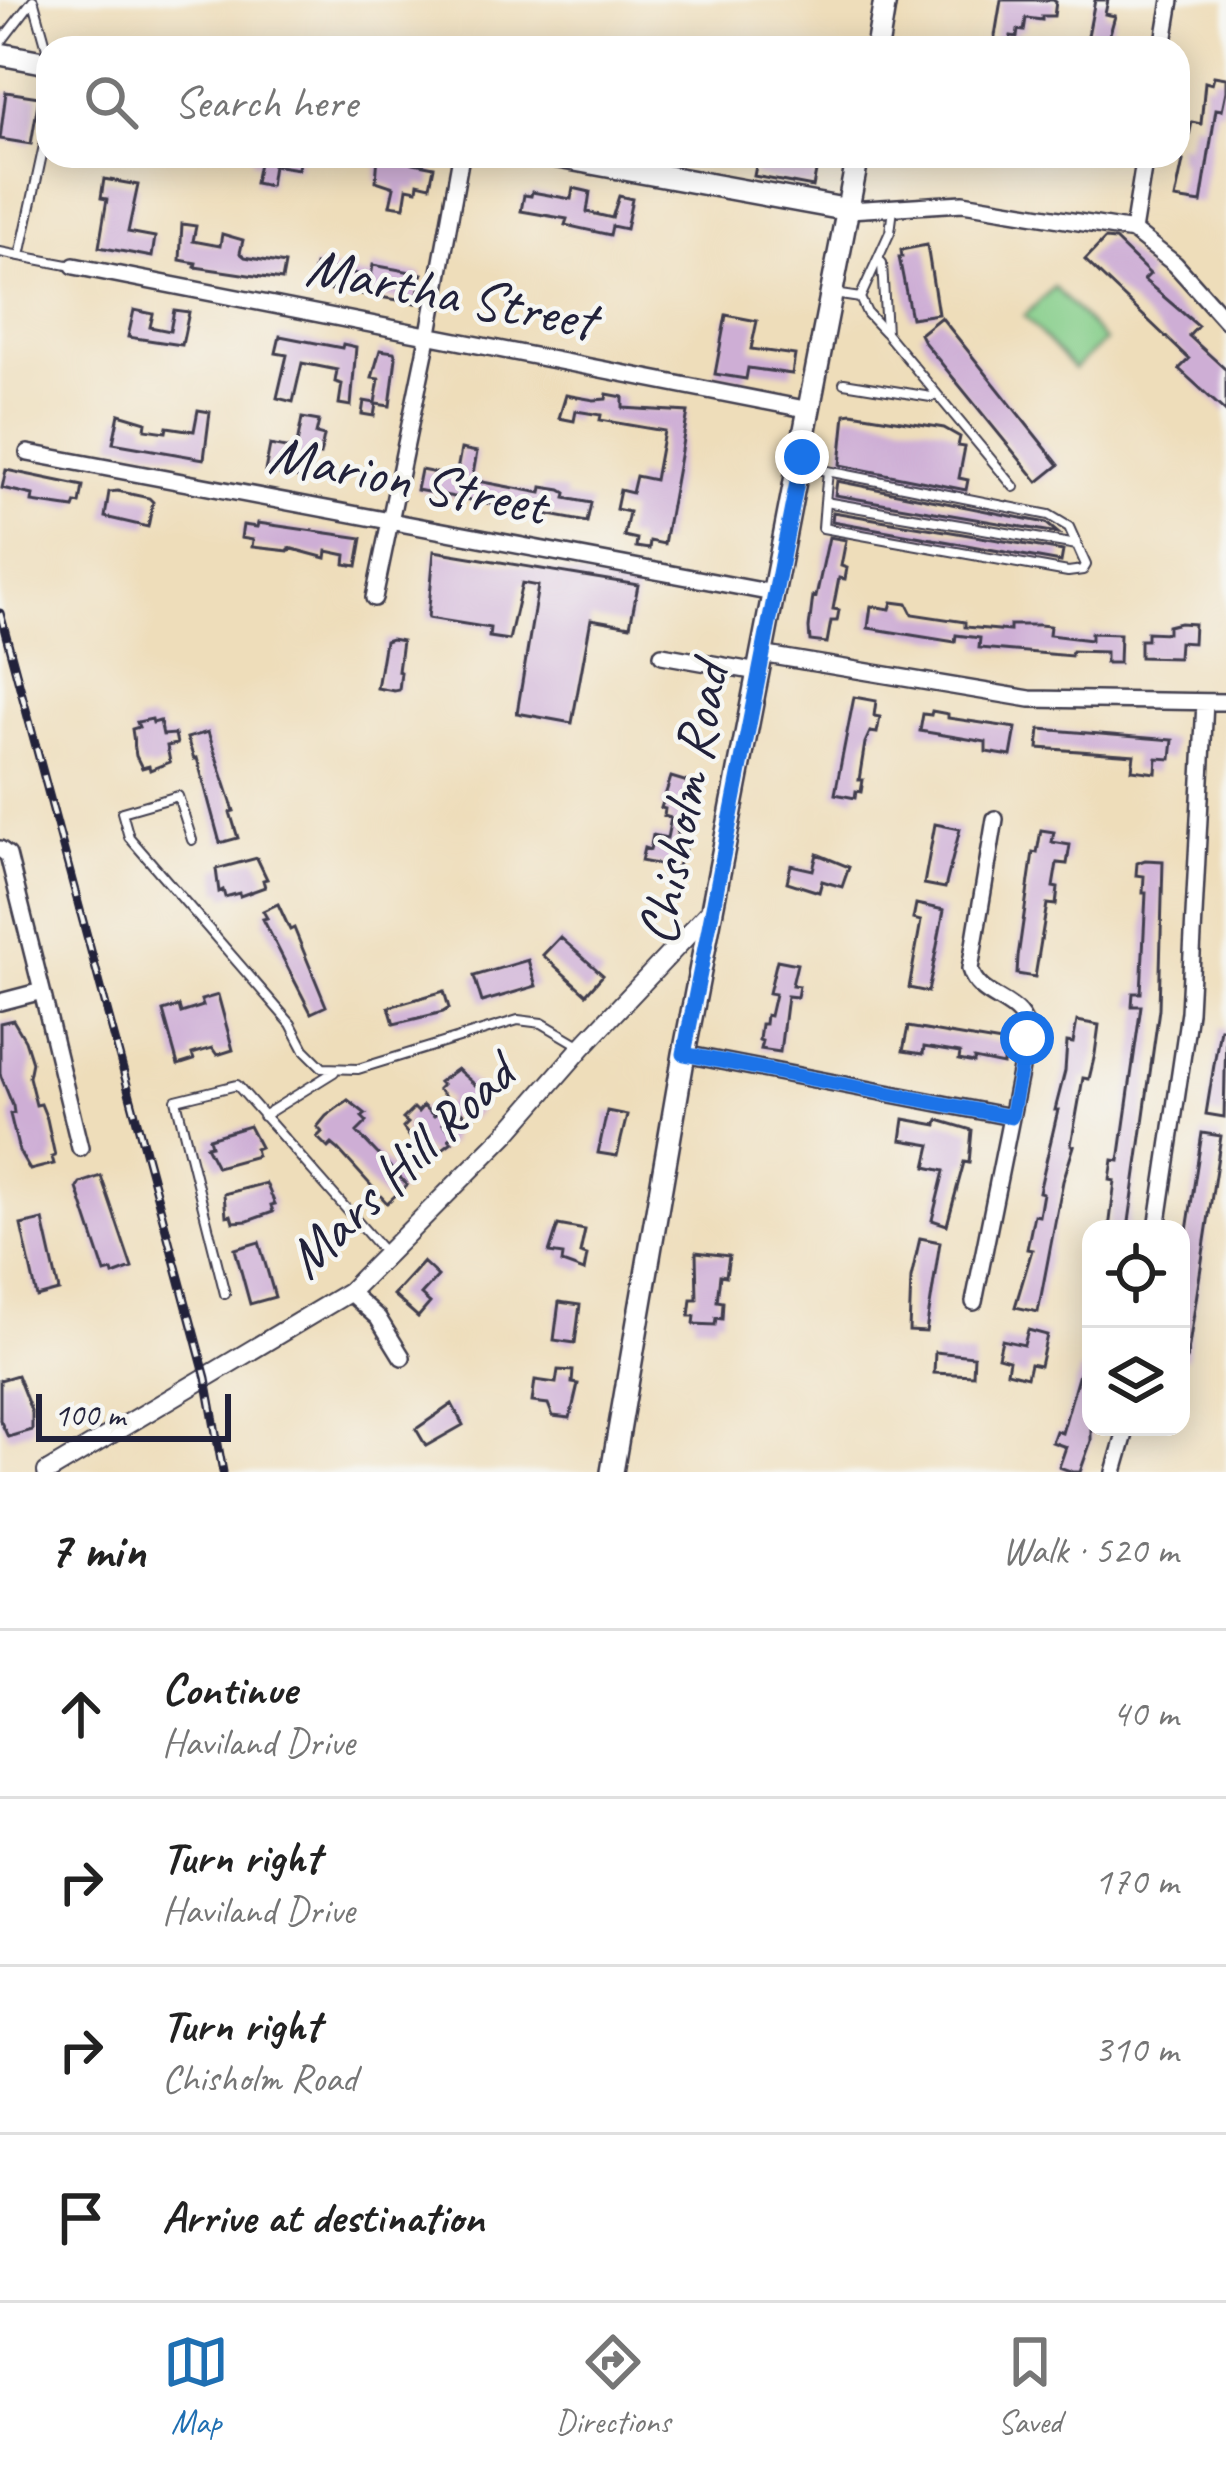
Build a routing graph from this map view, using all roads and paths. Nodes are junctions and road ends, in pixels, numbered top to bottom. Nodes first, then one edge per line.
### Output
1 (885, 0) edge
2 (1171, 0) edge
3 (43, 36) edge
4 (879, 36) edge
5 (1165, 36) edge
6 (0, 44) edge
7 (0, 54) edge
8 (36, 61) edge
9 (39, 168) edge
10 (458, 168) edge
11 (619, 168) edge
12 (857, 168) edge
13 (1143, 168) edge
14 (893, 209) junction
15 (849, 210) junction
16 (1133, 231) junction
17 (0, 252) edge
18 (20, 256) junction
19 (878, 259) junction
20 (74, 266) joint
21 (832, 294) junction
22 (860, 298) junction
23 (1226, 321) edge
24 (429, 333) junction
25 (886, 333) junction
26 (844, 383) dead end
27 (936, 393) junction
28 (810, 410) junction
29 (28, 452) dead end
30 (800, 466) junction
31 (828, 471) junction
32 (1014, 487) dead end
33 (825, 502) junction
34 (387, 521) junction
35 (1077, 545) junction
36 (773, 593) junction
37 (374, 598) dead end
38 (662, 655) dead end
39 (759, 663) junction
40 (1204, 701) junction
41 (1226, 702) edge
42 (995, 819) dead end
43 (192, 840) dead end
44 (0, 849) edge
45 (712, 909) junction
46 (42, 992) junction
47 (0, 1002) edge
48 (582, 1047) junction
49 (684, 1054) junction
50 (335, 1071) junction
51 (263, 1116) junction
52 (1011, 1117) junction
53 (80, 1148) dead end
54 (1158, 1220) edge
55 (387, 1256) junction
56 (350, 1292) junction
57 (224, 1294) dead end
58 (974, 1302) dead end
59 (402, 1357) dead end
60 (1124, 1436) edge
61 (47, 1472) edge
62 (612, 1472) edge
63 (1114, 1472) edge

1 - 4 main road
2 - 5 street
3 - 6 lane
7 - 8 main road
9 - 18 lane
10 - 24 street
11 - 15 main road
12 - 15 main road, Chisholm Road
13 - 16 street
14 - 15 street
14 - 16 street
14 - 19 lane
15 - 21 main road, Chisholm Road
16 - 23 street
17 - 18 lane
18 - 20 lane
19 - 22 lane
19 - 25 lane
20 - 24 street, Martha Street
21 - 22 lane
21 - 28 main road, Chisholm Road
22 - 25 lane
24 - 28 street, Martha Street
24 - 34 street
25 - 27 lane
26 - 27 lane
27 - 32 lane
28 - 30 main road, Chisholm Road
29 - 34 street, Marion Street
30 - 31 lane
30 - 36 main road, Chisholm Road
31 - 33 lane
31 - 35 lane
33 - 35 lane
33 - 35 lane
34 - 36 street, Marion Street
34 - 37 street
36 - 39 main road, Chisholm Road
38 - 39 street
39 - 40 street
39 - 45 main road, Chisholm Road
40 - 41 street
40 - 54 street
42 - 52 street
43 - 50 lane
44 - 46 street
45 - 48 street, Mars Hill Road
45 - 49 main road, Chisholm Road
46 - 47 street
46 - 53 street
48 - 50 lane
48 - 55 street, Mars Hill Road
49 - 52 street
49 - 62 main road, Chisholm Road
50 - 51 lane
51 - 55 lane
51 - 57 lane
52 - 58 street
55 - 56 street, Mars Hill Road
56 - 59 street
56 - 61 street, Mars Hill Road
60 - 63 street

